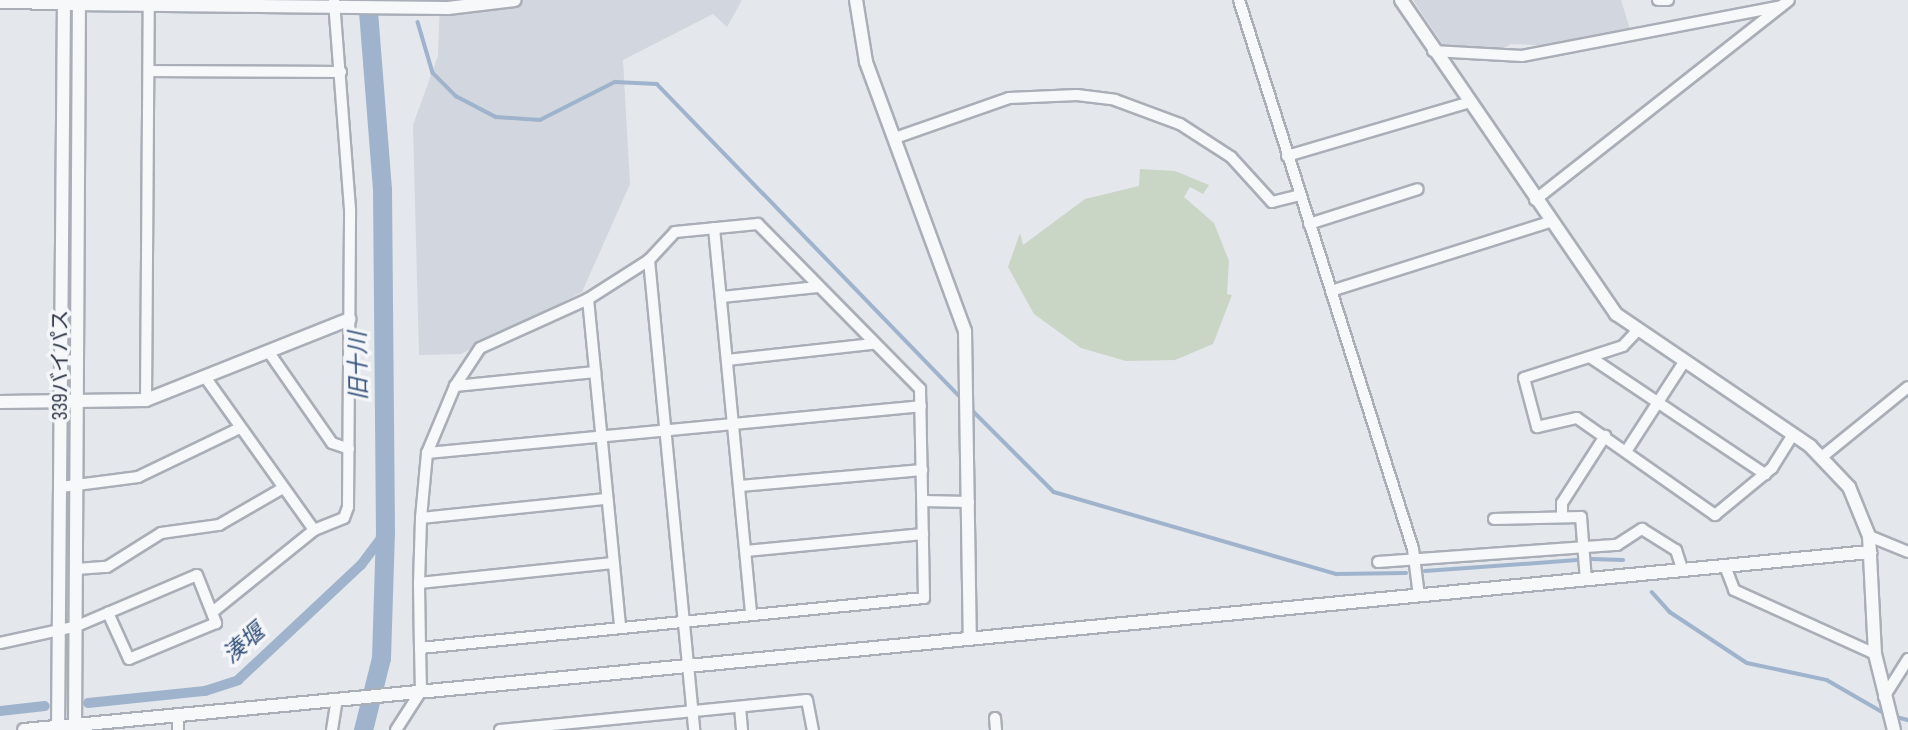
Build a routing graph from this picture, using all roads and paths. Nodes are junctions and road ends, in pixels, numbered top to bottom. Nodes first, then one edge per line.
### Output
1 (514, 0) edge
2 (856, 0) edge
3 (1239, 0) edge
4 (1401, 0) edge
5 (1658, 0) edge
6 (1668, 0) edge
7 (64, 2) edge
8 (79, 2) edge
9 (149, 2) edge
10 (0, 3) edge
11 (1785, 3) edge
12 (338, 5) edge
13 (1433, 51) junction
14 (149, 71) junction
15 (341, 72) junction
16 (1470, 102) junction
17 (895, 138) junction
18 (1287, 156) junction
19 (1418, 189) dead end
20 (1300, 195) junction
21 (1535, 200) junction
22 (1550, 222) junction
23 (1309, 224) junction
24 (714, 228) junction
25 (649, 260) junction
26 (817, 287) junction
27 (1331, 291) junction
28 (722, 297) junction
29 (588, 299) junction
30 (350, 319) junction
31 (1636, 332) junction
32 (873, 344) junction
33 (268, 351) junction
34 (1590, 357) junction
35 (727, 360) junction
36 (1682, 365) junction
37 (595, 372) junction
38 (205, 377) junction
39 (455, 386) junction
40 (1908, 387) edge
41 (146, 400) junction
42 (75, 401) junction
43 (0, 402) edge
44 (60, 402) junction
45 (1657, 404) junction
46 (921, 406) junction
47 (735, 422) junction
48 (240, 428) junction
49 (665, 428) junction
50 (1793, 434) junction
51 (600, 436) junction
52 (1605, 436) junction
53 (349, 449) junction
54 (1627, 450) junction
55 (428, 453) junction
56 (1823, 456) junction
57 (922, 470) junction
58 (1765, 474) junction
59 (76, 486) junction
60 (740, 486) junction
61 (61, 487) junction
62 (283, 488) junction
63 (606, 499) junction
64 (923, 501) junction
65 (969, 502) junction
66 (1562, 517) junction
67 (421, 518) junction
68 (1494, 519) dead end
69 (314, 530) junction
70 (923, 534) junction
71 (1868, 536) junction
72 (1584, 548) junction
73 (746, 551) junction
74 (1870, 552) junction
75 (1908, 552) edge
76 (1415, 559) junction
77 (1378, 562) dead end
78 (613, 563) junction
79 (1726, 566) junction
80 (76, 569) junction
81 (1683, 570) junction
82 (1586, 580) junction
83 (419, 583) junction
84 (1419, 596) junction
85 (215, 610) junction
86 (108, 613) junction
87 (751, 613) junction
88 (683, 620) junction
89 (77, 626) junction
90 (620, 626) junction
91 (61, 630) junction
92 (970, 638) junction
93 (0, 643) edge
94 (420, 648) junction
95 (1875, 654) junction
96 (1908, 659) edge
97 (687, 666) junction
98 (421, 691) junction
99 (1884, 697) junction
100 (343, 699) junction
101 (740, 707) junction
102 (692, 711) junction
103 (178, 715) junction
104 (638, 716) junction
105 (995, 718) dead end
106 (1891, 722) edge
107 (584, 726) edge
108 (75, 727) edge
109 (58, 728) edge
110 (24, 730) edge
111 (178, 730) edge
112 (332, 730) edge
113 (396, 730) edge
114 (499, 730) edge
115 (639, 730) edge
116 (694, 730) edge
117 (742, 730) edge
118 (813, 730) edge
119 (996, 730) edge

1 - 12 street
2 - 17 street
3 - 18 street
4 - 13 street
5 - 6 street
7 - 8 street
7 - 10 street
7 - 44 street, 339バイパス
8 - 9 street
8 - 42 street
9 - 12 street
9 - 14 street
11 - 13 street
11 - 21 street
12 - 15 street
13 - 16 street
14 - 15 street
14 - 41 street
15 - 30 street
16 - 18 street
16 - 21 street
17 - 20 street
17 - 65 street
18 - 20 street
19 - 23 street
20 - 23 street
21 - 22 street
22 - 27 street
22 - 31 street
23 - 27 street
24 - 25 street
24 - 26 street
24 - 28 street
25 - 29 street
25 - 49 street
26 - 28 street
26 - 32 street
27 - 76 street
28 - 35 street
29 - 37 street
29 - 39 street
30 - 33 street
30 - 53 street
31 - 34 street
31 - 36 street
32 - 35 street
32 - 46 street
33 - 38 street
33 - 53 street
34 - 45 street
34 - 52 street
35 - 47 street
36 - 45 street
36 - 50 street
37 - 39 street
37 - 51 street
38 - 41 street
38 - 48 street
39 - 55 street
40 - 56 street
41 - 42 street
42 - 44 street
42 - 59 street
43 - 44 street
44 - 61 street, 339バイパス
45 - 54 street
45 - 58 street
46 - 47 street
46 - 57 street
47 - 49 street
47 - 60 street
48 - 59 street
48 - 62 street
49 - 51 street
49 - 88 street
50 - 56 street
50 - 58 street
51 - 55 street
51 - 63 street
52 - 54 street
52 - 66 street
53 - 69 street
54 - 58 street
55 - 67 street
56 - 71 street
57 - 60 street
57 - 64 street
59 - 61 street
59 - 80 street
60 - 73 street
61 - 91 street, 339バイパス
62 - 69 street
62 - 80 street
63 - 67 street
63 - 78 street
64 - 65 street
64 - 70 street
65 - 92 street
66 - 68 street
66 - 72 street
67 - 83 street
69 - 85 street
70 - 73 street
70 - 87 street
71 - 74 street
71 - 75 street
72 - 76 street
72 - 81 street
72 - 82 street
73 - 87 street
74 - 79 street
74 - 95 street
76 - 77 street
76 - 84 street
78 - 83 street
78 - 90 street
79 - 81 street
79 - 95 street
80 - 89 street
81 - 82 street
82 - 84 street
83 - 94 street
84 - 92 street
85 - 86 street
85 - 86 street
86 - 89 street
87 - 88 street
88 - 90 street
88 - 97 street
89 - 91 street
89 - 108 street
90 - 94 street
91 - 93 street
91 - 109 street, 339バイパス
92 - 97 street
94 - 98 street
95 - 99 street
96 - 99 street
97 - 98 street
97 - 102 street
98 - 100 street
98 - 113 street
99 - 106 street
100 - 103 street
100 - 112 street
101 - 102 street
101 - 117 street
101 - 118 street
102 - 104 street
102 - 116 street
103 - 108 street
103 - 111 street
104 - 107 street
104 - 115 street
105 - 119 street
107 - 114 street
108 - 109 street
109 - 110 street

